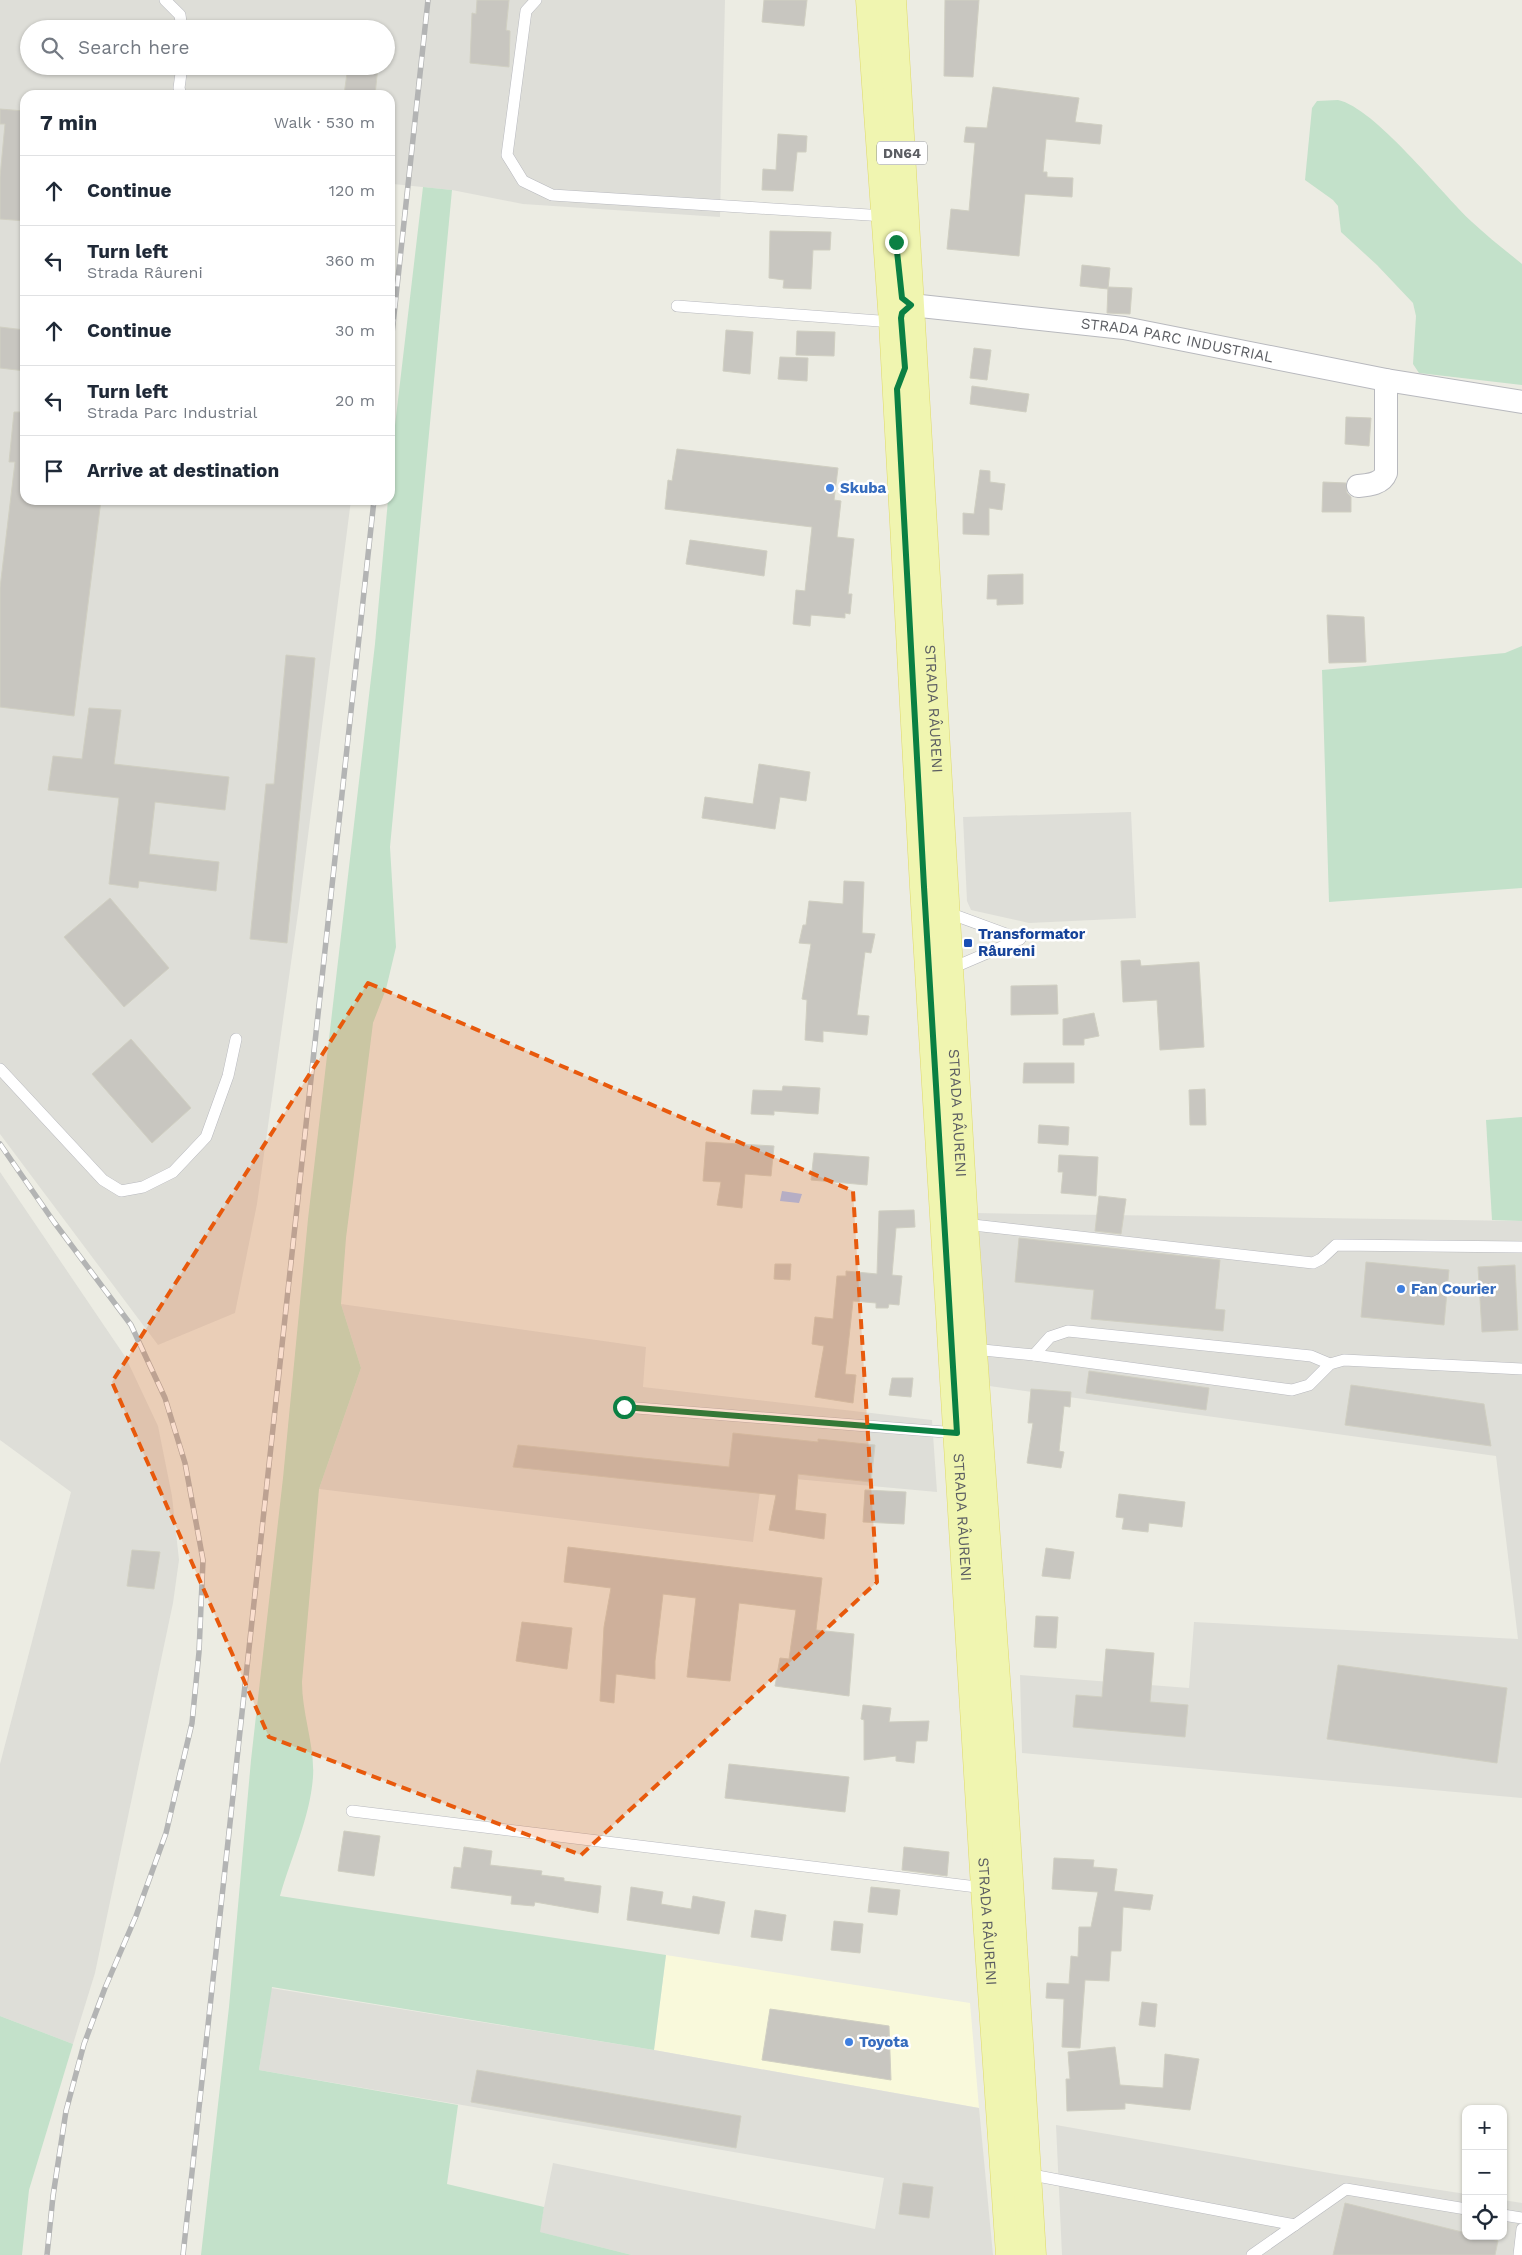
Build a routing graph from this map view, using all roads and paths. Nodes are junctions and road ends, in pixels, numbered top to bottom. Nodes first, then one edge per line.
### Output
1 (165, 0) edge
2 (536, 0) edge
3 (870, 0) edge
4 (892, 0) edge
5 (181, 20) edge
6 (181, 75) edge
7 (180, 90) edge
8 (886, 224) junction
9 (677, 306) dead end
10 (902, 314) junction
11 (1386, 380) junction
12 (1522, 402) edge
13 (1358, 486) dead end
14 (945, 912) junction
15 (949, 969) junction
16 (236, 1039) dead end
17 (0, 1069) edge
18 (964, 1224) junction
19 (1522, 1247) edge
20 (972, 1348) junction
21 (1034, 1355) junction
22 (1330, 1364) junction
23 (1522, 1369) edge
24 (624, 1407) dead end
25 (957, 1433) junction
26 (352, 1811) dead end
27 (985, 1888) junction
28 (1027, 2174) junction
29 (1462, 2208) edge
30 (1507, 2216) edge
31 (1522, 2218) edge
32 (1295, 2224) junction
33 (1522, 2229) edge
34 (1010, 2255) edge
35 (1032, 2255) edge
36 (1252, 2255) edge
37 (1519, 2255) edge

1 - 5 lane
2 - 8 lane
3 - 8 main road, STRADA RÂURENI / DN64
4 - 10 main road, STRADA RÂURENI / DN64
6 - 7 lane
8 - 10 main road, STRADA RÂURENI / DN64
9 - 10 lane
10 - 11 street, STRADA PARC INDUSTRIAL
10 - 14 main road, STRADA RÂURENI / DN64
10 - 25 main road, STRADA RÂURENI / DN64
11 - 12 street, STRADA PARC INDUSTRIAL
11 - 13 street
14 - 15 main road, STRADA RÂURENI / DN64
14 - 15 lane
15 - 18 main road, STRADA RÂURENI / DN64
16 - 17 lane
18 - 19 lane
18 - 20 main road, STRADA RÂURENI / DN64
20 - 21 lane
20 - 28 main road, STRADA RÂURENI / DN64
21 - 22 lane
21 - 22 lane
22 - 23 lane
24 - 25 lane
25 - 27 main road, STRADA RÂURENI / DN64
26 - 27 lane
27 - 34 main road, STRADA RÂURENI / DN64
28 - 32 lane
28 - 35 main road, STRADA RÂURENI / DN64
29 - 32 lane
30 - 31 lane
32 - 36 lane
33 - 37 lane

